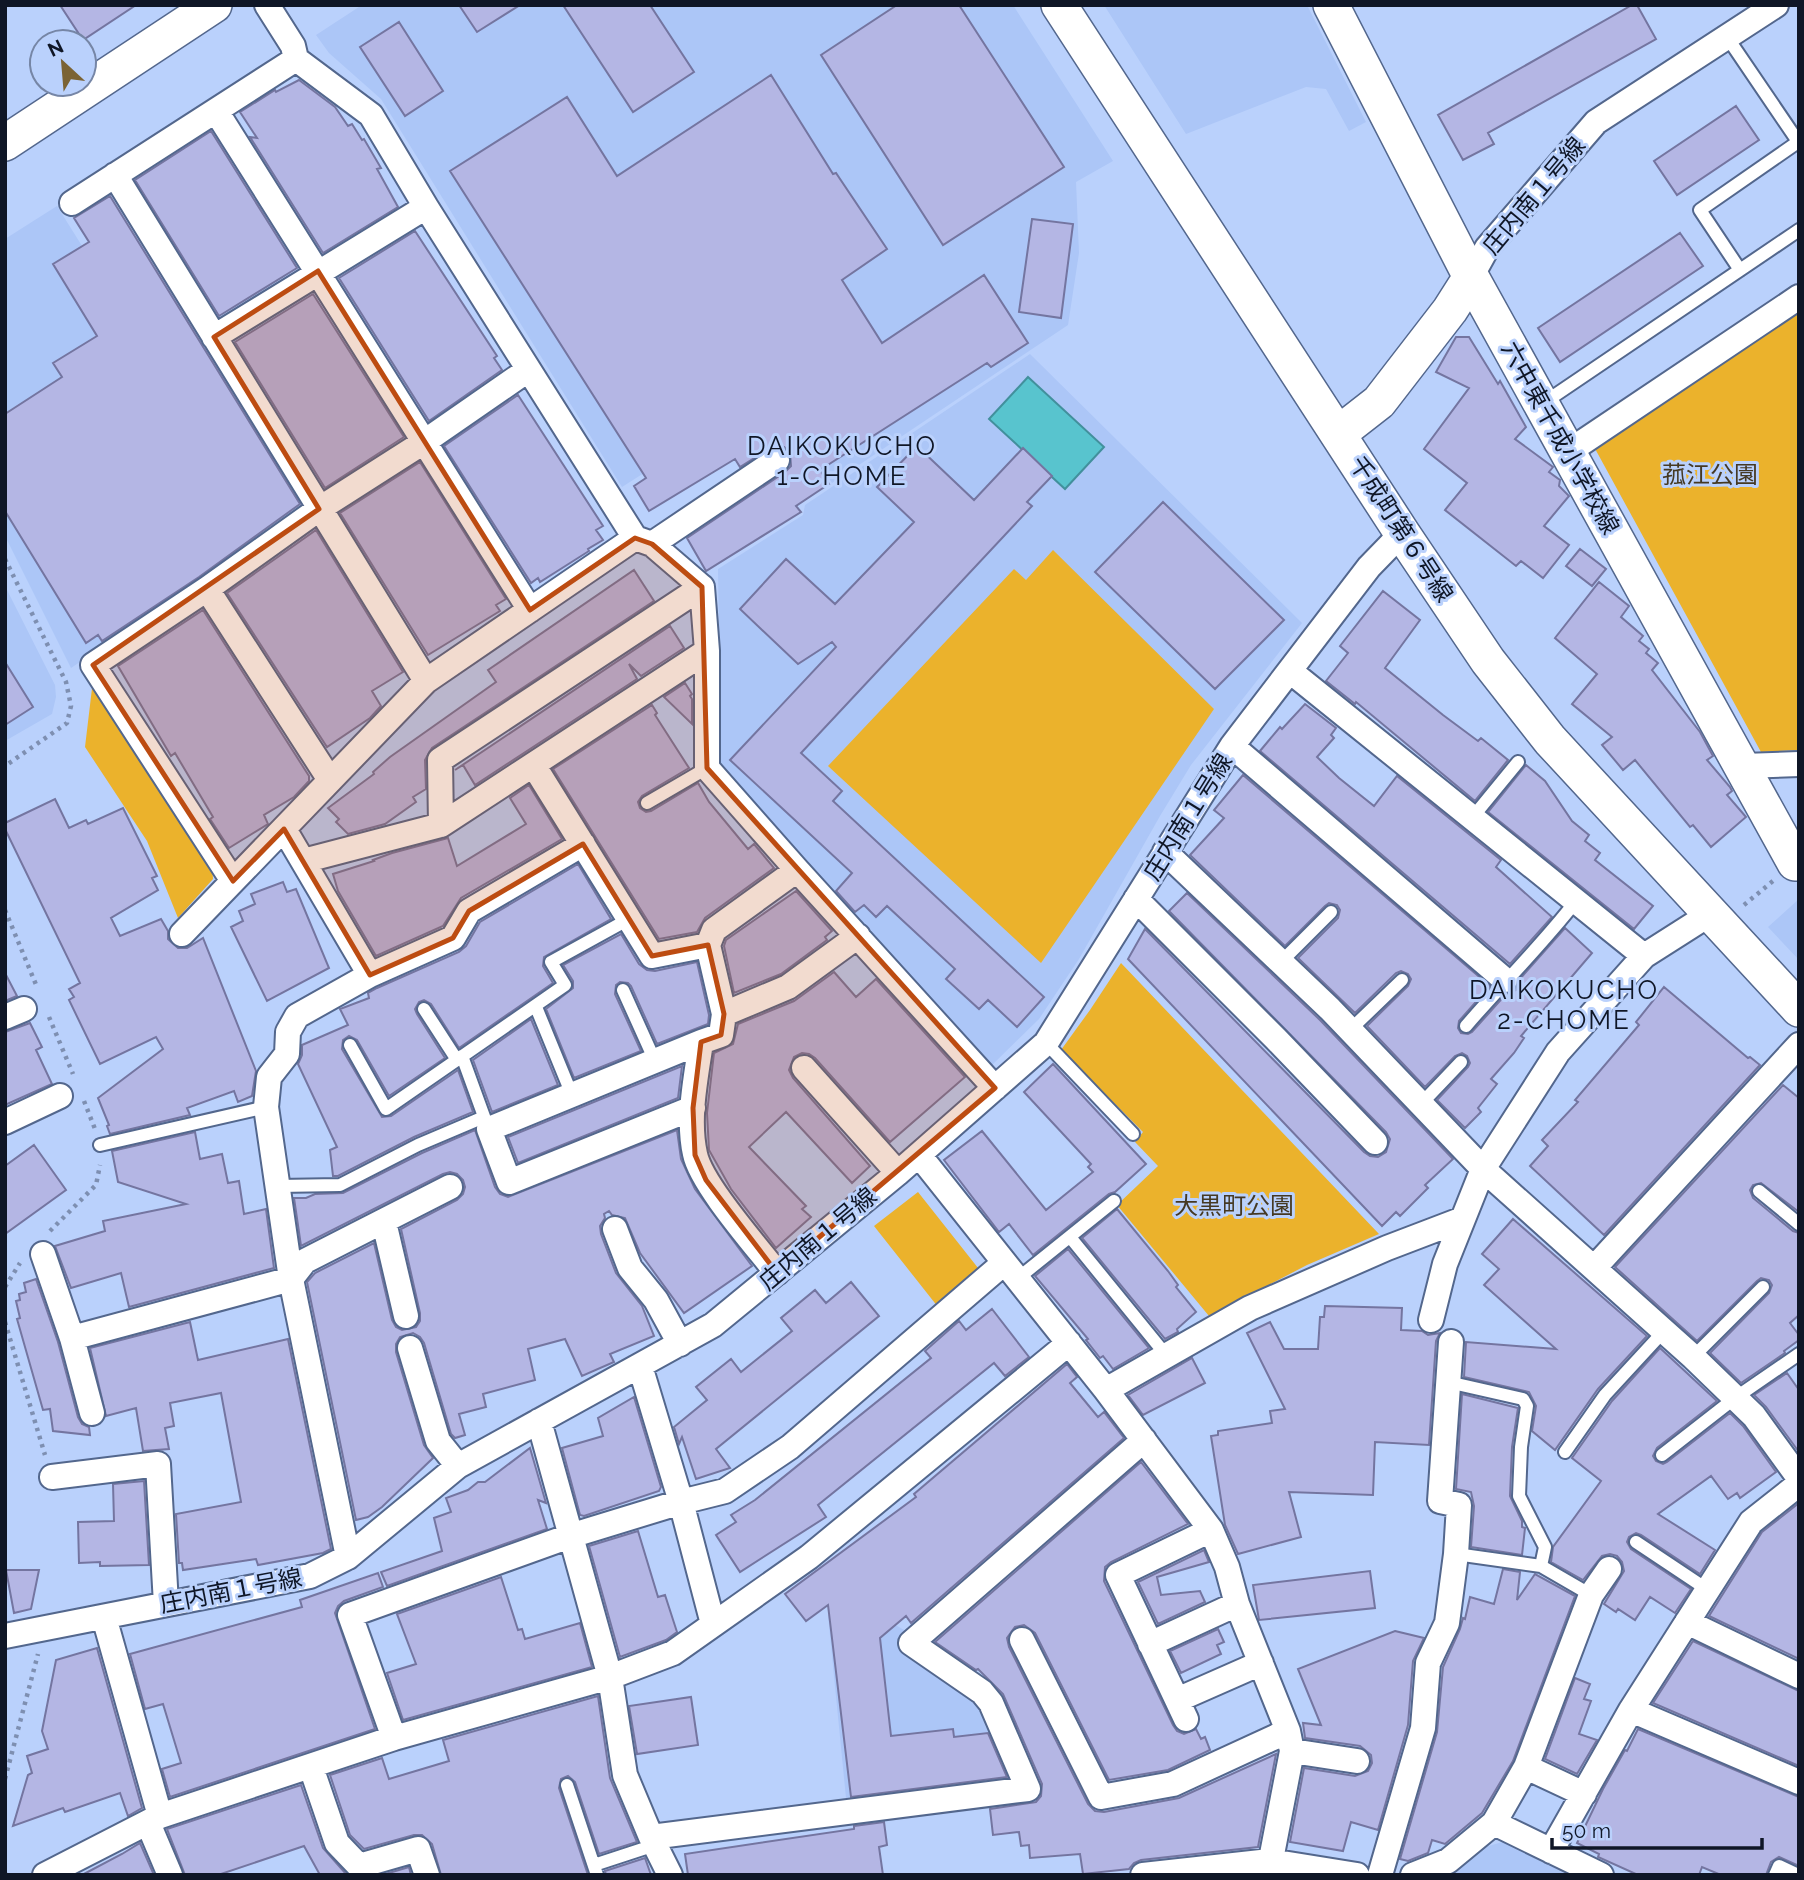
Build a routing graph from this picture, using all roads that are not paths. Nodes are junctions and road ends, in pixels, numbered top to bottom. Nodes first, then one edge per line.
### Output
1 (214, 5) edge
2 (267, 5) edge
3 (1059, 5) edge
4 (1331, 5) edge
5 (1776, 5) edge
6 (1727, 37) junction
7 (296, 59) junction
8 (216, 111) junction
9 (5, 143) edge
10 (1798, 143) edge
11 (115, 175) junction
12 (72, 203) dead end
13 (425, 207) junction
14 (1799, 230) edge
15 (1740, 270) junction
16 (318, 271) junction
17 (1471, 277) junction
18 (1799, 297) edge
19 (214, 337) junction
20 (528, 370) junction
21 (1542, 405) junction
22 (1338, 434) junction
23 (424, 442) junction
24 (1568, 452) junction
25 (777, 460) dead end
26 (320, 509) junction
27 (1402, 533) junction
28 (644, 541) junction
29 (702, 587) junction
30 (207, 589) junction
31 (530, 610) junction
32 (707, 651) junction
33 (1290, 671) junction
34 (426, 681) junction
35 (1232, 746) junction
36 (1518, 762) dead end
37 (1799, 764) edge
38 (534, 766) junction
39 (1743, 766) junction
40 (707, 768) junction
41 (330, 780) junction
42 (647, 803) dead end
43 (1472, 818) junction
44 (441, 825) junction
45 (284, 829) junction
46 (583, 844) junction
47 (1165, 852) junction
48 (303, 861) junction
49 (1797, 864) edge
50 (797, 870) junction
51 (233, 881) junction
52 (1136, 899) junction
53 (1576, 901) junction
54 (1331, 912) dead end
55 (1724, 912) junction
56 (629, 919) junction
57 (182, 933) dead end
58 (858, 936) junction
59 (708, 945) junction
60 (1644, 956) junction
61 (1281, 962) junction
62 (370, 975) junction
63 (1402, 980) dead end
64 (1505, 980) junction
65 (623, 990) dead end
66 (536, 1007) junction
67 (424, 1009) dead end
68 (1799, 1009) edge
69 (724, 1014) junction
70 (1466, 1026) dead end
71 (1350, 1030) junction
72 (701, 1042) junction
73 (1046, 1043) junction
74 (350, 1045) dead end
75 (1799, 1045) edge
76 (460, 1058) junction
77 (655, 1061) junction
78 (1461, 1062) dead end
79 (804, 1068) dead end
80 (995, 1088) junction
81 (572, 1095) junction
82 (60, 1096) dead end
83 (1421, 1104) junction
84 (266, 1107) junction
85 (692, 1108) junction
86 (5, 1122) edge
87 (487, 1123) junction
88 (1133, 1134) dead end
89 (1375, 1142) dead end
90 (100, 1145) dead end
91 (919, 1155) junction
92 (1483, 1169) junction
93 (898, 1173) junction
94 (278, 1186) junction
95 (450, 1187) dead end
96 (1759, 1191) dead end
97 (1114, 1201) dead end
98 (1463, 1219) junction
99 (384, 1222) junction
100 (1799, 1224) edge
101 (615, 1229) dead end
102 (1070, 1237) junction
103 (43, 1254) dead end
104 (1594, 1268) junction
105 (1011, 1271) junction
106 (777, 1273) junction
107 (291, 1279) junction
108 (1763, 1287) dead end
109 (406, 1316) dead end
110 (1432, 1320) dead end
111 (1664, 1331) junction
112 (72, 1338) junction
113 (1451, 1342) dead end
114 (1069, 1343) junction
115 (680, 1344) junction
116 (410, 1348) dead end
117 (1799, 1354) edge
118 (1166, 1355) junction
119 (1693, 1357) junction
120 (640, 1366) junction
121 (1448, 1382) junction
122 (1106, 1390) junction
123 (1735, 1398) junction
124 (92, 1413) dead end
125 (539, 1422) junction
126 (1144, 1440) junction
127 (1565, 1452) dead end
128 (1661, 1455) dead end
129 (458, 1466) junction
130 (52, 1478) road end
131 (1799, 1478) edge
132 (1799, 1484) edge
133 (681, 1502) junction
134 (1211, 1530) junction
135 (569, 1536) junction
136 (1636, 1542) dead end
137 (1456, 1555) junction
138 (348, 1557) junction
139 (1541, 1566) junction
140 (1609, 1569) dead end
141 (1708, 1590) junction
142 (1591, 1595) junction
143 (166, 1604) junction
144 (1237, 1604) junction
145 (104, 1617) junction
146 (1687, 1622) junction
147 (713, 1624) junction
148 (5, 1636) edge
149 (1022, 1640) dead end
150 (1150, 1644) junction
151 (1261, 1663) junction
152 (1799, 1676) edge
153 (610, 1677) junction
154 (1631, 1710) junction
155 (394, 1738) junction
156 (1290, 1741) junction
157 (1357, 1761) dead end
158 (311, 1767) junction
159 (1526, 1767) junction
160 (1799, 1782) edge
161 (567, 1785) dead end
162 (1584, 1794) junction
163 (154, 1819) junction
164 (1494, 1823) junction
165 (653, 1841) junction
166 (1551, 1851) junction
167 (1269, 1868) edge
168 (596, 1870) edge
169 (45, 1875) edge
170 (170, 1875) edge
171 (427, 1875) edge
172 (670, 1875) edge
173 (1143, 1875) edge
174 (1357, 1875) edge
175 (1380, 1875) edge
176 (1413, 1875) edge
177 (1601, 1875) edge
178 (1775, 1875) edge
179 (1798, 1875) edge

1 - 9 street
2 - 7 street
3 - 22 street, 千成町第６号線
4 - 17 street, 六中東千成小学校線
5 - 6 street, 庄内南１号線
6 - 10 lane
6 - 17 street, 庄内南１号線
7 - 8 street
7 - 13 street
8 - 11 street
8 - 16 street
10 - 15 lane
11 - 12 street
11 - 19 street
13 - 16 street
13 - 20 street
14 - 15 lane
15 - 21 lane
16 - 19 street
16 - 23 street
17 - 21 street, 六中東千成小学校線
17 - 22 street, 庄内南１号線
18 - 24 street
19 - 26 street
20 - 23 street
20 - 28 street
21 - 24 street, 六中東千成小学校線
22 - 27 street, 千成町第６号線
23 - 26 street
23 - 31 street
24 - 39 street, 六中東千成小学校線
25 - 28 street
26 - 30 street
26 - 34 street
27 - 33 street, 庄内南１号線
27 - 55 street, 千成町第６号線
28 - 29 street
28 - 31 street
29 - 32 street
29 - 44 street
30 - 41 street
30 - 51 street
31 - 34 street
32 - 38 street
32 - 40 street
33 - 35 street, 庄内南１号線
33 - 43 street
34 - 41 street
35 - 47 street, 庄内南１号線
35 - 64 street
36 - 43 lane
37 - 39 street
38 - 44 street
38 - 46 street
39 - 49 street, 六中東千成小学校線
40 - 42 lane
40 - 50 street
41 - 45 street
43 - 53 street
44 - 48 street
45 - 48 street
45 - 51 street
46 - 56 street
46 - 62 street
47 - 52 street, 庄内南１号線
47 - 61 street
48 - 62 street
50 - 58 street
50 - 59 street
51 - 57 street
52 - 73 street, 庄内南１号線
52 - 89 street
53 - 60 street
53 - 64 lane
54 - 61 lane
55 - 60 street
55 - 68 street, 千成町第６号線
56 - 59 street
56 - 66 lane
58 - 69 street
58 - 80 street
59 - 69 street
60 - 92 street
61 - 71 street
62 - 84 street
63 - 71 lane
64 - 70 lane
65 - 77 lane
66 - 76 lane
66 - 81 lane
67 - 76 lane
69 - 72 street
71 - 83 street
72 - 77 street
72 - 85 street
73 - 80 street, 庄内南１号線
73 - 88 lane
74 - 76 lane
75 - 104 street
76 - 87 lane
77 - 81 street
78 - 83 lane
79 - 93 street
80 - 91 street, 庄内南１号線
81 - 87 street
82 - 86 street
83 - 92 street
84 - 90 lane
84 - 94 street
85 - 87 street
85 - 106 street
87 - 94 lane
91 - 93 street, 庄内南１号線
91 - 105 street
92 - 98 street
92 - 104 street
93 - 106 street, 庄内南１号線
94 - 107 street
95 - 99 street
96 - 100 lane
97 - 102 lane
98 - 110 street
98 - 118 street
99 - 107 street
99 - 109 street
101 - 115 street
102 - 105 lane
102 - 118 lane
103 - 112 street
104 - 111 street
105 - 114 street
105 - 133 street
106 - 115 street, 庄内南１号線
107 - 112 street
107 - 138 street
108 - 119 lane
111 - 119 street
111 - 127 lane
112 - 124 street
113 - 121 street
114 - 122 street
114 - 147 street
115 - 120 street, 庄内南１号線
116 - 129 street
117 - 123 lane
118 - 122 street
119 - 123 street
120 - 125 street, 庄内南１号線
120 - 133 street
121 - 137 street
121 - 139 lane
122 - 126 street
123 - 128 lane
123 - 131 street
125 - 129 street, 庄内南１号線
125 - 135 street
126 - 134 street
126 - 165 street
129 - 138 street, 庄内南１号線
130 - 143 street
132 - 141 street
133 - 135 street
133 - 147 street
134 - 144 street
134 - 150 street
135 - 153 street
135 - 155 street
136 - 141 lane
137 - 139 lane
137 - 175 street
138 - 143 street, 庄内南１号線
139 - 142 lane
140 - 142 street
141 - 146 street
142 - 159 street
143 - 145 street, 庄内南１号線
144 - 150 street
144 - 151 street
145 - 148 street, 庄内南１号線
145 - 163 street
146 - 152 street
146 - 154 street
147 - 153 street
149 - 156 street
150 - 151 street
151 - 156 street
153 - 155 street
153 - 165 street
154 - 160 street
154 - 162 street
155 - 158 street
156 - 157 street
156 - 167 street
158 - 163 street
158 - 171 street
159 - 162 street
159 - 164 street
161 - 168 lane
162 - 166 street
163 - 169 street
163 - 170 street
164 - 166 street
164 - 176 street
165 - 168 lane
165 - 172 street
166 - 177 street
167 - 173 street
167 - 174 street
178 - 179 lane

